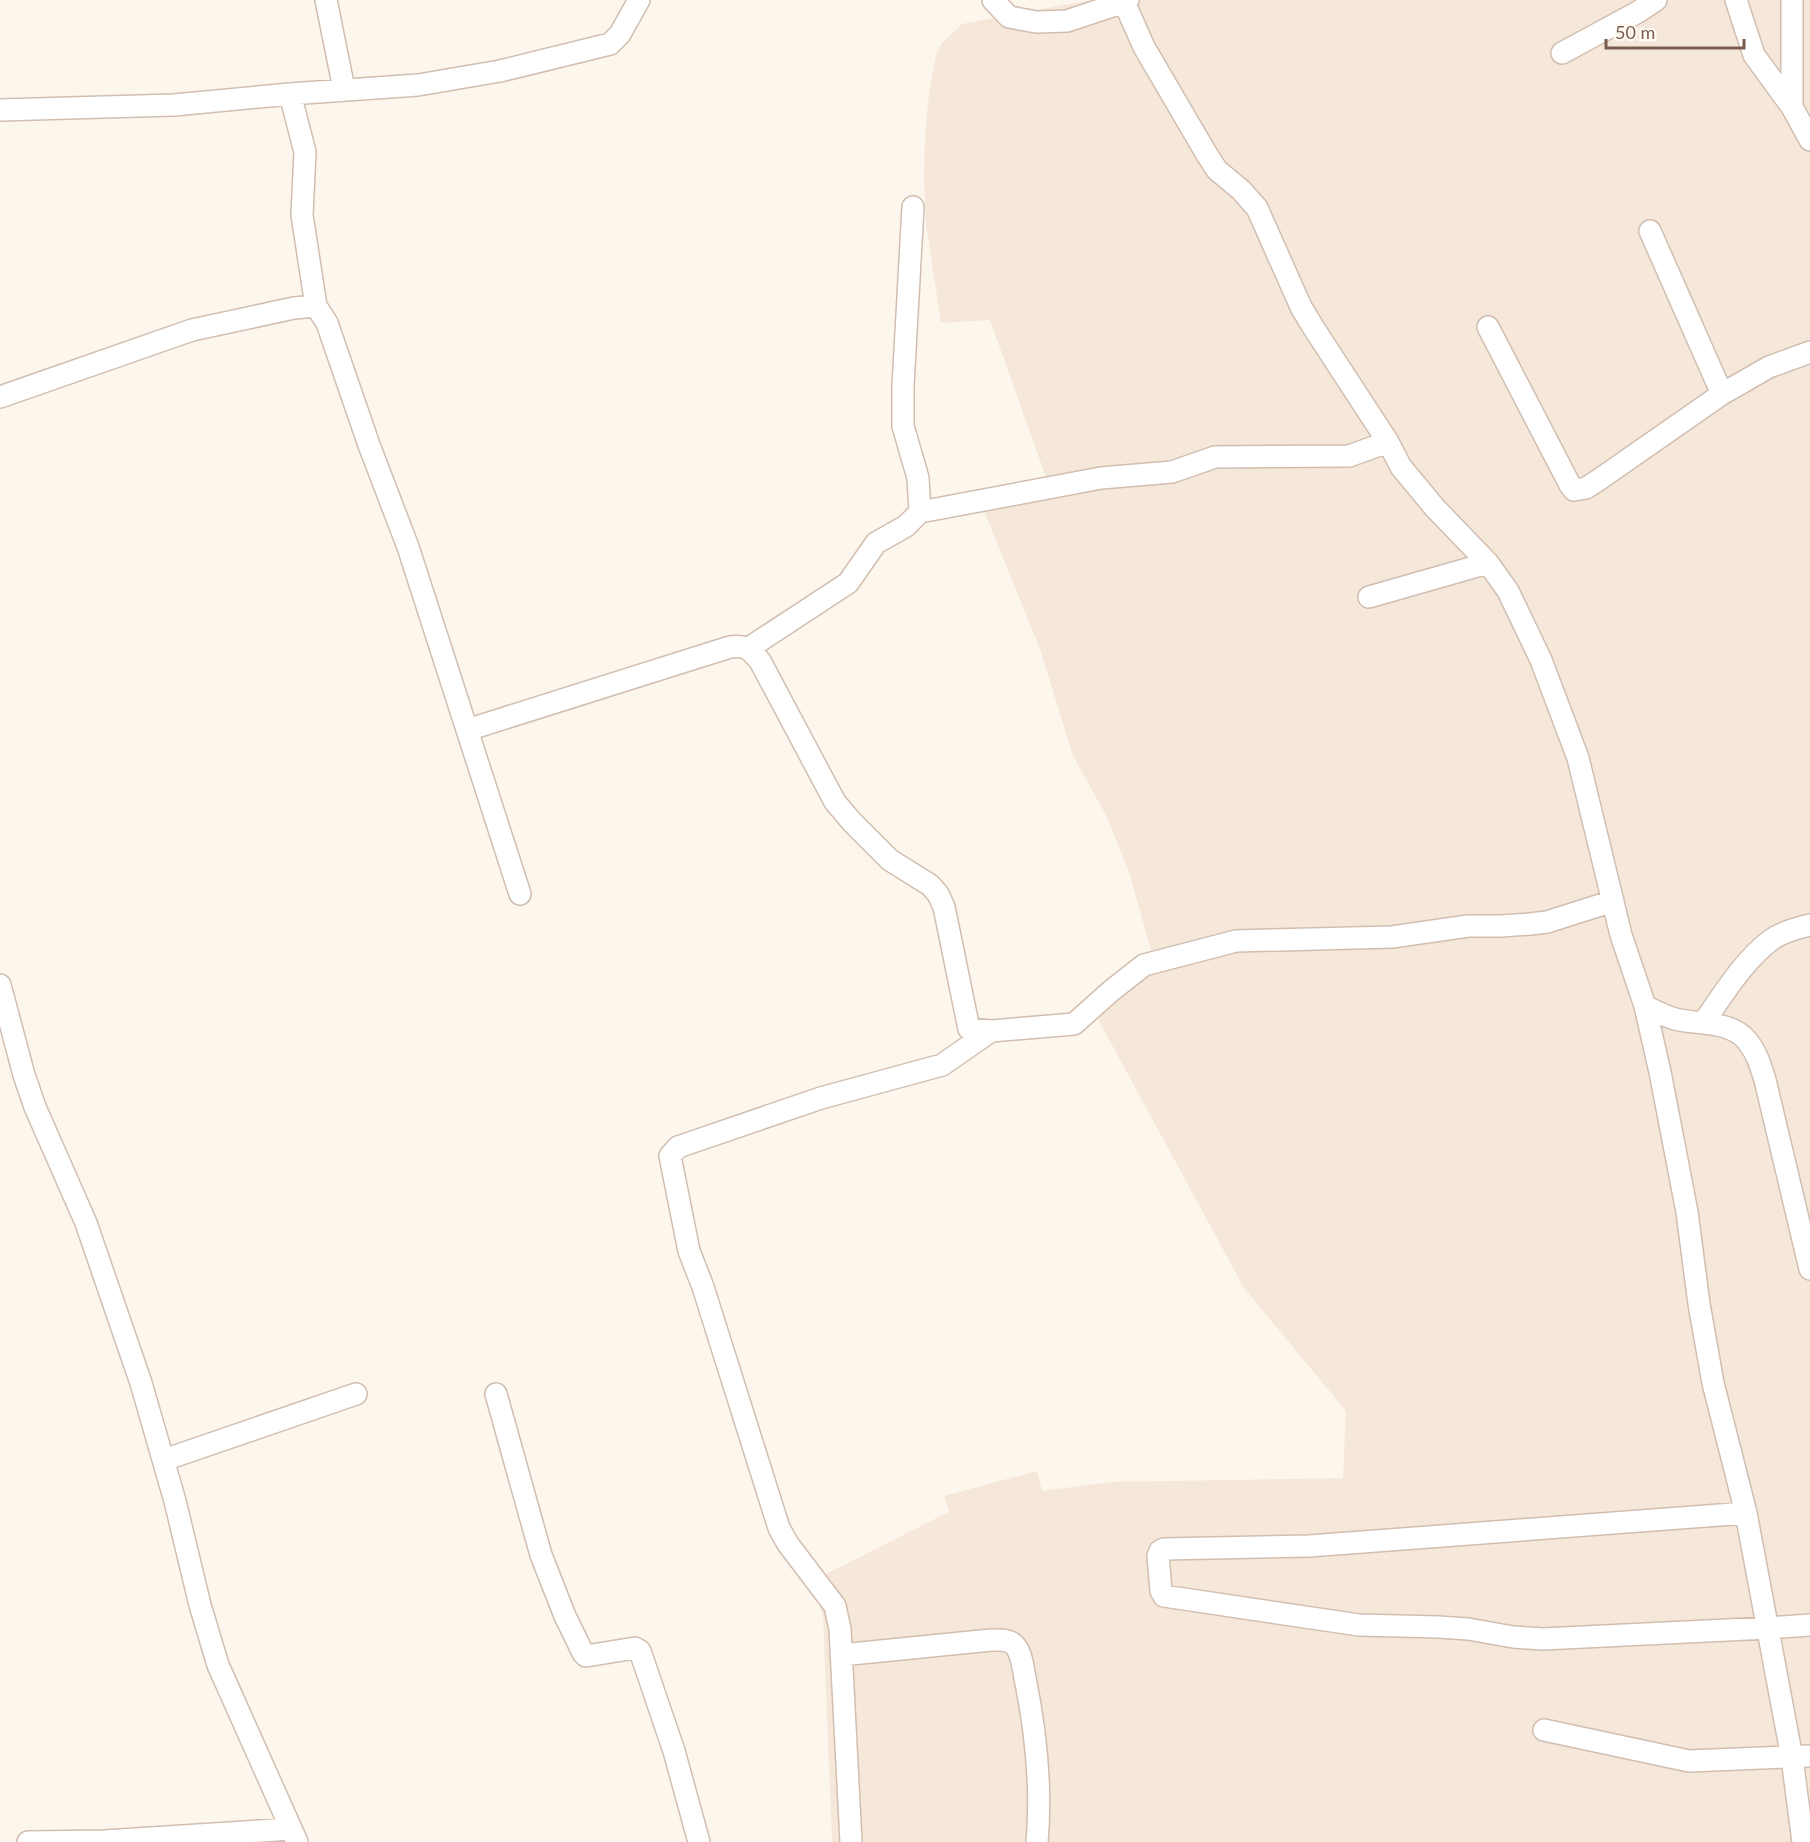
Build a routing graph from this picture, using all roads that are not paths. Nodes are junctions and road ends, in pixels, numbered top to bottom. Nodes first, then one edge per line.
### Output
1 (326, 0) edge
2 (639, 0) edge
3 (993, 0) edge
4 (1656, 0) edge
5 (1736, 0) edge
6 (1792, 0) edge
7 (1126, 1) edge
8 (1562, 53) dead end
9 (344, 89) junction
10 (290, 94) junction
11 (1799, 96) edge
12 (0, 110) edge
13 (1810, 140) edge
14 (913, 207) dead end
15 (1650, 231) dead end
16 (316, 306) junction
17 (1488, 327) dead end
18 (1810, 351) edge
19 (1722, 394) junction
20 (0, 397) edge
21 (1388, 442) junction
22 (920, 512) junction
23 (1488, 563) junction
24 (1369, 597) dead end
25 (749, 648) junction
26 (467, 730) junction
27 (520, 894) dead end
28 (1613, 902) junction
29 (1810, 925) edge
30 (0, 985) edge
31 (1645, 1006) junction
32 (1703, 1023) junction
33 (991, 1031) junction
34 (1810, 1269) edge
35 (356, 1394) dead end
36 (496, 1394) dead end
37 (164, 1460) junction
38 (1746, 1513) junction
39 (1810, 1625) edge
40 (1768, 1628) junction
41 (841, 1655) junction
42 (1544, 1730) dead end
43 (1801, 1757) edge
44 (294, 1835) edge
45 (28, 1842) edge
46 (699, 1842) edge
47 (851, 1842) edge
48 (1037, 1842) edge
49 (1803, 1842) edge

1 - 9 street
2 - 9 street
3 - 7 street
4 - 8 street
5 - 11 street
6 - 11 street
7 - 21 street
9 - 10 street
10 - 12 street
10 - 16 street
11 - 13 street
14 - 22 street
15 - 19 street
16 - 20 street
16 - 26 street
17 - 19 street
18 - 19 street
21 - 22 street
21 - 23 street
22 - 25 street
23 - 24 street
23 - 28 street
25 - 26 street
25 - 33 street
26 - 27 street
28 - 31 street
28 - 33 street
29 - 32 street
30 - 37 street
31 - 32 street
31 - 38 street
32 - 34 street
33 - 41 street
35 - 37 street
36 - 46 street
37 - 44 street
38 - 40 street
38 - 40 street
39 - 40 street
40 - 43 street
41 - 47 street
41 - 48 street
42 - 43 street
43 - 49 street
44 - 45 street

